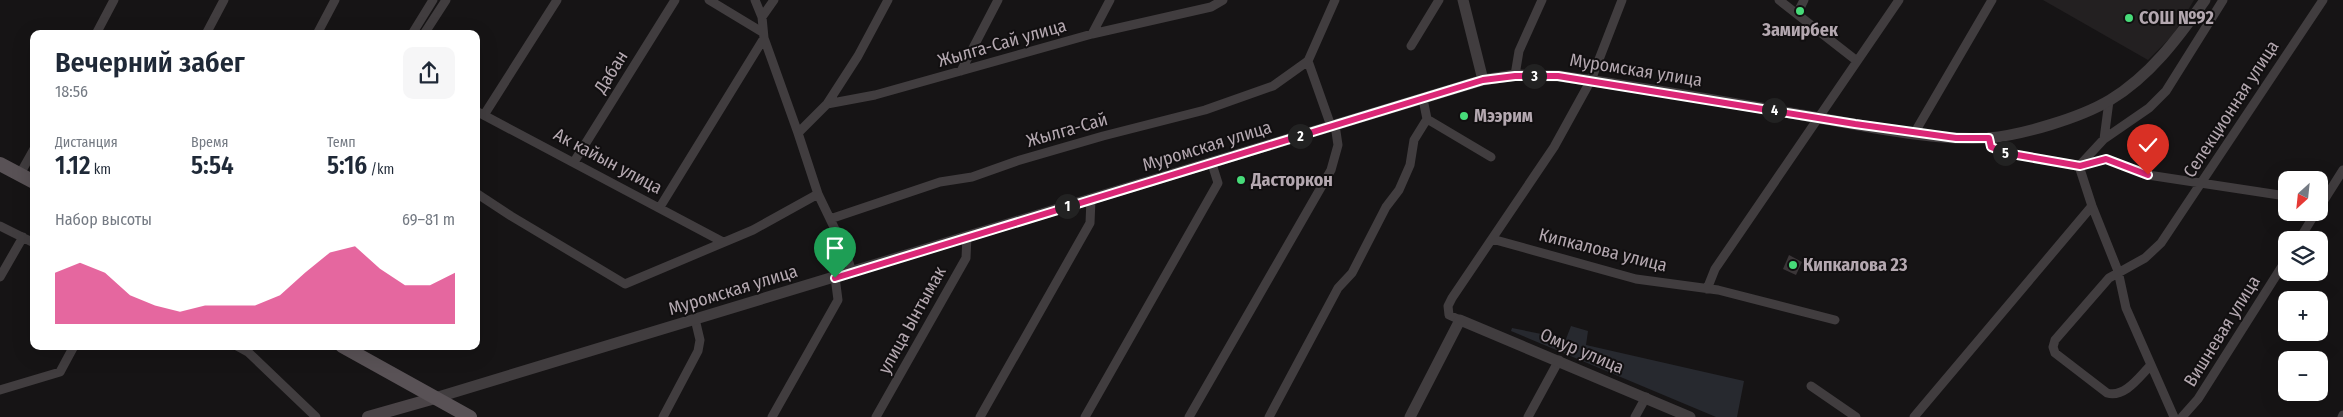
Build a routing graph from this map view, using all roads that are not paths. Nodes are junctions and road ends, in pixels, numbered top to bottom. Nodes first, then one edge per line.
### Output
1 (114, 0) edge
2 (224, 0) edge
3 (336, 0) edge
4 (433, 0) edge
5 (446, 0) edge
6 (557, 0) edge
7 (675, 0) edge
8 (709, 0) edge
9 (755, 0) edge
10 (774, 0) edge
11 (888, 0) edge
12 (998, 0) edge
13 (1110, 0) edge
14 (1223, 0) edge
15 (1335, 0) edge
16 (1439, 0) edge
17 (1462, 0) edge
18 (1542, 0) edge
19 (1622, 0) edge
20 (1780, 0) edge
21 (1804, 0) edge
22 (1899, 0) edge
23 (1992, 0) edge
24 (2205, 0) edge
25 (2223, 0) edge
26 (2323, 0) edge
27 (1796, 14) junction
28 (762, 17) junction
29 (98, 30) edge
30 (208, 30) edge
31 (319, 30) edge
32 (414, 30) edge
33 (427, 30) edge
34 (1092, 34) junction
35 (763, 35) junction
36 (1411, 46) dead end
37 (1308, 61) junction
38 (1857, 61) junction
39 (960, 71) junction
40 (1515, 76) junction
41 (1483, 80) junction
42 (1591, 80) junction
43 (1423, 99) junction
44 (2109, 101) junction
45 (826, 104) junction
46 (480, 113) edge
47 (1819, 118) junction
48 (1427, 119) junction
49 (1333, 125) junction
50 (798, 132) junction
51 (1915, 132) junction
52 (1989, 138) junction
53 (2104, 139) junction
54 (30, 156) edge
55 (1491, 157) dead end
56 (574, 162) junction
57 (0, 164) edge
58 (1212, 164) junction
59 (2080, 166) junction
60 (2343, 170) edge
61 (20, 174) junction
62 (30, 180) edge
63 (2201, 184) junction
64 (2328, 192) edge
65 (818, 194) junction
66 (2278, 195) edge
67 (480, 196) edge
68 (1091, 199) junction
69 (2092, 206) junction
70 (660, 207) junction
71 (830, 219) junction
72 (0, 226) edge
73 (967, 236) junction
74 (22, 237) junction
75 (1492, 239) junction
76 (30, 241) edge
77 (723, 242) junction
78 (2118, 271) junction
79 (852, 272) junction
80 (2278, 273) edge
81 (0, 277) edge
82 (835, 278) junction
83 (1707, 289) junction
84 (695, 319) junction
85 (1460, 320) junction
86 (1834, 320) dead end
87 (72, 350) edge
88 (244, 350) edge
89 (349, 350) edge
90 (1559, 360) junction
91 (2151, 365) junction
92 (1811, 386) dead end
93 (0, 390) edge
94 (1646, 397) junction
95 (435, 398) junction
96 (316, 417) edge
97 (368, 417) edge
98 (470, 417) edge
99 (663, 417) edge
100 (772, 417) edge
101 (876, 417) edge
102 (980, 417) edge
103 (1085, 417) edge
104 (1189, 417) edge
105 (1268, 417) edge
106 (1410, 417) edge
107 (1528, 417) edge
108 (1635, 417) edge
109 (1690, 417) edge
110 (1856, 417) edge
111 (1914, 417) edge
112 (2174, 417) edge
113 (2182, 417) edge

1 - 29 street
2 - 30 street
3 - 31 street
4 - 32 street
5 - 33 street
6 - 46 street
7 - 56 street, Дабан
8 - 35 street
9 - 28 street
10 - 28 street
11 - 45 street
12 - 39 street
13 - 34 street
14 - 34 street, Жылга-Сай улица
15 - 37 street
16 - 36 street
17 - 41 street
18 - 40 street
19 - 42 street
20 - 27 street
21 - 27 street
22 - 38 street
23 - 51 street
24 - 44 street, Муромская улица
25 - 53 street
26 - 63 street, Селекционная улица
27 - 38 street
28 - 35 street
34 - 39 street, Жылга-Сай улица
35 - 50 street
35 - 70 street
37 - 49 street
37 - 71 street, Жылга-Сай
38 - 47 street
39 - 45 street, Жылга-Сай улица
40 - 41 street, Муромская улица
40 - 42 street, Муромская улица
41 - 43 street, Муромская улица
42 - 47 street, Муромская улица
42 - 75 street
43 - 48 street
43 - 49 street, Муромская улица
44 - 52 street, Муромская улица
44 - 53 street
45 - 50 street
46 - 56 street, Ак кайын улица
47 - 51 street, Муромская улица
47 - 83 street
48 - 55 street
48 - 105 street
49 - 58 street, Муромская улица
49 - 104 street
50 - 65 street
51 - 52 street, Муромская улица
52 - 59 street
53 - 59 street
54 - 61 street
56 - 70 street, Ак кайын улица
57 - 61 main road
58 - 68 street, Муромская улица
58 - 103 street
59 - 63 street
59 - 69 street
60 - 64 street
61 - 62 main road
63 - 66 street
63 - 78 street, Селекционная улица
65 - 71 street
65 - 77 street
67 - 77 street
68 - 73 street, Муромская улица
68 - 102 street
69 - 78 street
69 - 111 street
70 - 77 street, Ак кайын улица
71 - 79 street
72 - 74 street
73 - 79 street, Муромская улица
73 - 101 street, улица Ынтымак
74 - 76 street
74 - 81 street
75 - 83 street, Кипкалова улица
75 - 85 street
78 - 91 street
78 - 91 street, Селекционная улица
79 - 82 street, Муромская улица
80 - 113 street, Вишневая улица
82 - 84 street, Муромская улица
82 - 100 street
83 - 86 street, Кипкалова улица
84 - 95 street, Муромская улица
84 - 99 street
85 - 90 street, Омур улица
85 - 106 street
87 - 93 street
88 - 96 street
89 - 95 main road
90 - 94 street, Омур улица
90 - 107 street
91 - 112 street
92 - 110 street
94 - 108 street
94 - 109 street, Омур улица
95 - 97 main road, Муромская улица
95 - 98 main road

